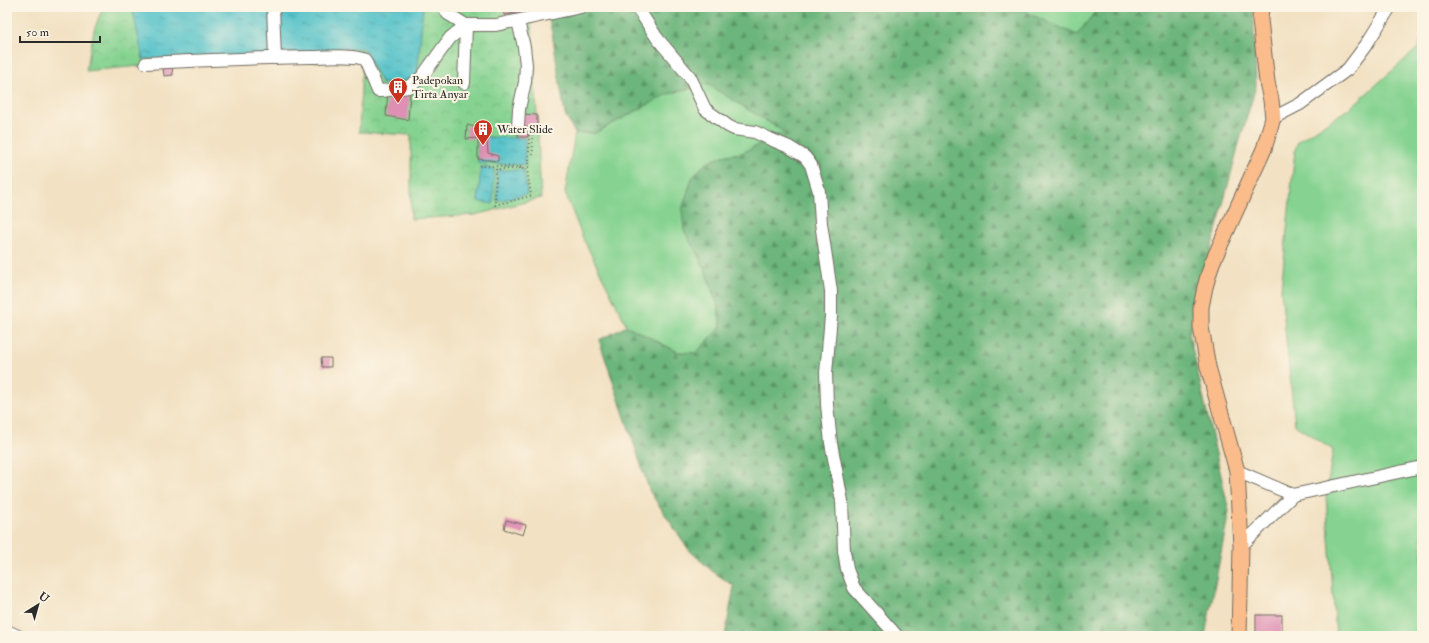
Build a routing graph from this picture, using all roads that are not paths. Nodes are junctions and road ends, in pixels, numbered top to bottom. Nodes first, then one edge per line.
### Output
1 (273, 7) edge
2 (444, 7) edge
3 (581, 7) edge
4 (637, 7) edge
5 (1261, 7) edge
6 (1390, 7) edge
7 (518, 21) junction
8 (466, 25) junction
9 (274, 57) junction
10 (146, 63) dead end
11 (464, 83) dead end
12 (1272, 118) junction
13 (525, 129) road end
14 (1422, 467) edge
15 (1237, 471) junction
16 (1293, 494) junction
17 (1241, 546) junction
18 (7, 630) edge
19 (18, 636) edge
20 (897, 636) edge
21 (1239, 636) edge

1 - 9 lane
2 - 8 lane
3 - 7 lane
4 - 20 lane
5 - 12 main road
6 - 12 lane
7 - 8 lane
7 - 13 lane
8 - 9 lane
8 - 11 lane
9 - 10 lane
12 - 15 main road
14 - 16 lane
15 - 16 lane
15 - 17 main road
16 - 17 lane
17 - 21 main road
18 - 19 lane

